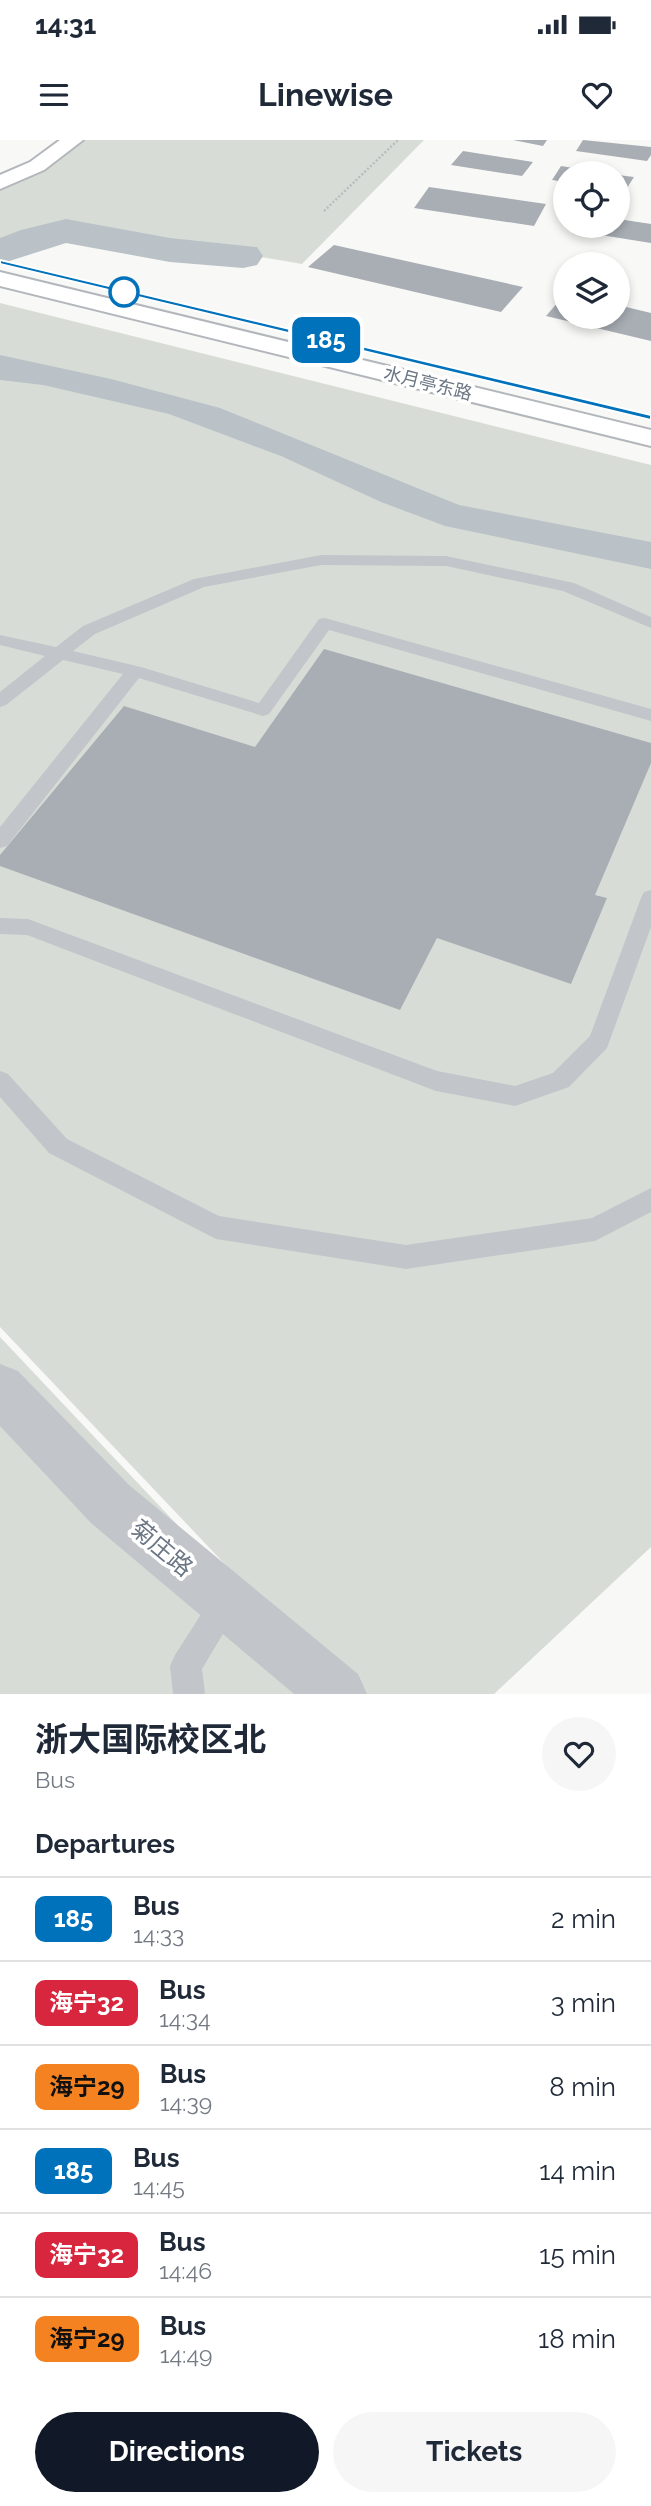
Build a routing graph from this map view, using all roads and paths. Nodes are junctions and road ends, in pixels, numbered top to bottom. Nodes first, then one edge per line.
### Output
1 (74, 140) edge
2 (398, 140) edge
3 (0, 183) edge
4 (324, 211) dead end
5 (5, 269) edge
6 (651, 417) edge
7 (651, 438) edge
8 (651, 623) edge
9 (0, 640) edge
10 (60, 654) junction
11 (135, 671) junction
12 (0, 701) edge
13 (651, 715) edge
14 (0, 841) edge
15 (651, 898) edge
16 (0, 926) edge
17 (0, 1081) edge
18 (651, 1199) edge
19 (0, 1388) edge
20 (227, 1602) junction
21 (189, 1694) edge
22 (338, 1694) edge

1 - 3 main road
2 - 4 path
5 - 6 main road, 水月亭东路
5 - 7 main road, 水月亭东路
8 - 10 lane
9 - 10 lane
10 - 11 lane
10 - 12 lane
11 - 13 lane
11 - 14 lane
15 - 16 lane
17 - 18 lane
19 - 20 street, 菊庄路
20 - 21 lane
20 - 22 street, 菊庄路

